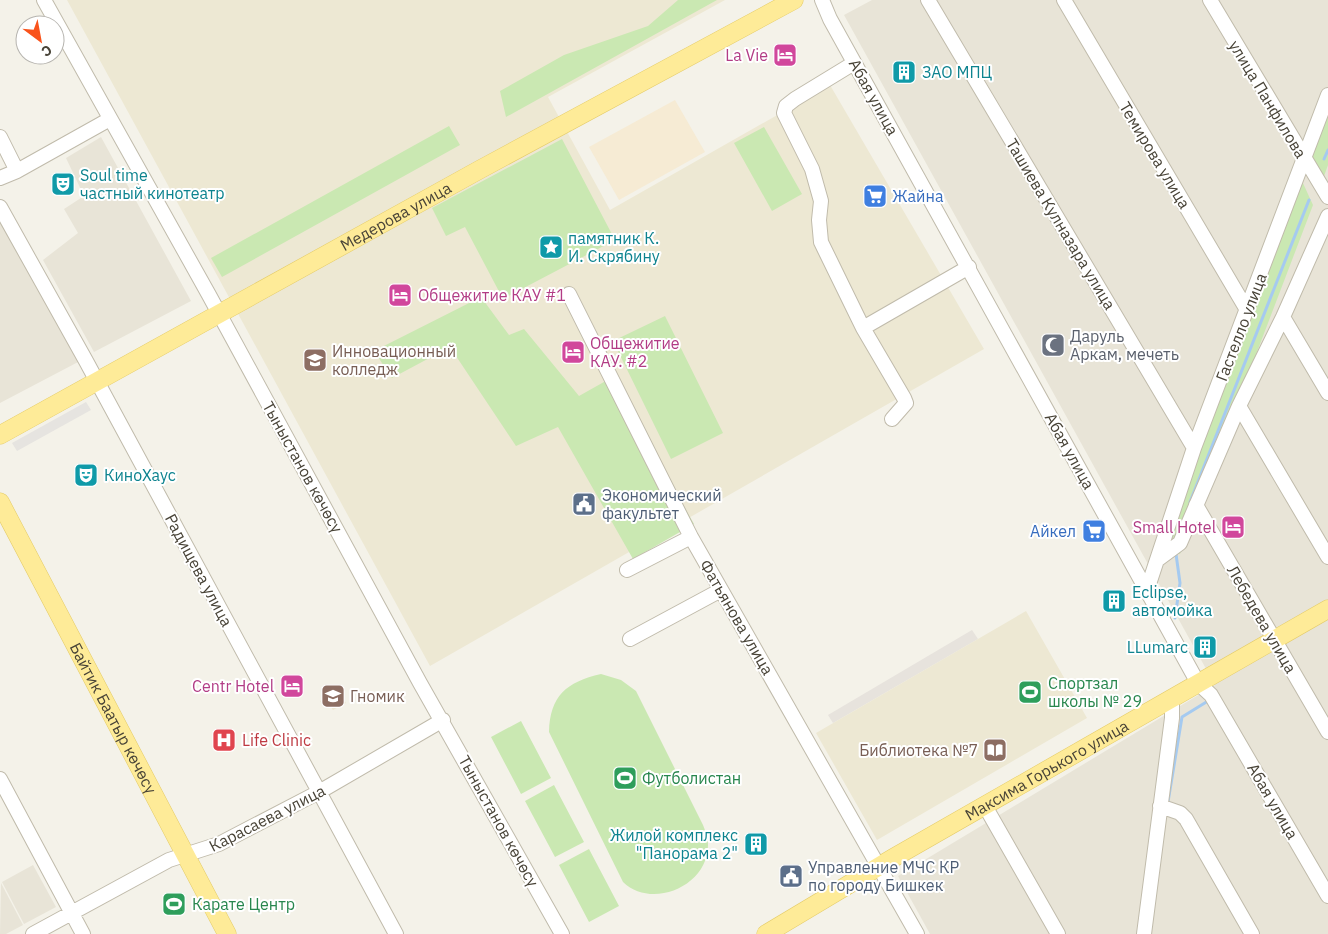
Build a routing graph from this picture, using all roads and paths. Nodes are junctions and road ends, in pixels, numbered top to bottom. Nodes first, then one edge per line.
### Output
1 (44, 0) edge
2 (794, 0) edge
3 (822, 0) edge
4 (928, 0) edge
5 (1064, 0) edge
6 (1210, 0) edge
7 (854, 63) junction
8 (1328, 96) edge
9 (110, 119) junction
10 (0, 138) edge
11 (1304, 159) junction
12 (17, 171) junction
13 (0, 178) edge
14 (1328, 197) edge
15 (0, 207) edge
16 (1328, 216) edge
17 (969, 267) junction
18 (569, 294) dead end
19 (1247, 310) junction
20 (219, 313) junction
21 (1283, 317) junction
22 (864, 328) junction
23 (97, 382) junction
24 (1328, 393) edge
25 (1239, 406) junction
26 (892, 419) dead end
27 (0, 435) edge
28 (1194, 448) junction
29 (0, 502) edge
30 (1196, 505) junction
31 (691, 537) junction
32 (1328, 557) edge
33 (1157, 560) junction
34 (627, 570) dead end
35 (721, 590) junction
36 (1147, 590) junction
37 (1328, 609) edge
38 (630, 640) dead end
39 (1274, 640) junction
40 (1198, 683) junction
41 (1172, 698) junction
42 (443, 720) junction
43 (1328, 732) edge
44 (0, 779) edge
45 (319, 792) junction
46 (985, 806) junction
47 (1160, 806) junction
48 (185, 854) junction
49 (879, 866) junction
50 (1328, 896) edge
51 (72, 913) junction
52 (33, 934) edge
53 (83, 934) edge
54 (227, 934) edge
55 (396, 934) edge
56 (562, 934) edge
57 (766, 934) edge
58 (917, 934) edge
59 (1058, 934) edge
60 (1144, 934) edge
61 (1252, 934) edge

1 - 9 street, Тыныстанов көчөсү
2 - 20 main road, Медерова улица
3 - 7 street, Абая улица
4 - 28 street, Ташиева Кулназара улица
5 - 19 street, Темирова улица
6 - 11 street, улица Панфилова
7 - 17 street, Абая улица
7 - 22 street
8 - 11 street, Гастелло улица
9 - 12 street
9 - 20 street, Тыныстанов көчөсү
10 - 12 street
11 - 14 street, улица Панфилова
11 - 19 street, Гастелло улица
12 - 13 street
15 - 23 street, Радищева улица
16 - 21 street, Гастелло улица
17 - 22 street
17 - 36 street, Абая улица
18 - 31 street, Фатьянова улица
19 - 28 street, Гастелло улица
20 - 23 main road, Медерова улица
20 - 42 street, Тыныстанов көчөсү
21 - 24 street
21 - 25 street, Гастелло улица
22 - 26 street
23 - 27 main road, Медерова улица
23 - 45 street, Радищева улица
25 - 30 street, Гастелло улица
25 - 32 street
28 - 33 street, Гастелло улица
29 - 48 main road, Байтик Баатыр көчөсү
30 - 33 street, Гастелло улица
30 - 39 street, Лебедева улица
31 - 34 street
31 - 35 street, Фатьянова улица
33 - 36 street, Гастелло улица
35 - 38 street
35 - 49 street, Фатьянова улица
36 - 40 street, Абая улица
37 - 39 main road, Максима Горького улица
39 - 40 main road, Максима Горького улица
39 - 43 street, Лебедева улица
40 - 41 main road, Максима Горького улица
40 - 50 street, Абая улица
41 - 46 main road, Максима Горького улица
41 - 47 street
42 - 45 street, Карасаева улица
42 - 56 street, Тыныстанов көчөсү
44 - 51 street
45 - 48 street, Карасаева улица
45 - 55 street, Радищева улица
46 - 49 main road, Максима Горького улица
46 - 59 street
47 - 60 street
47 - 61 street
48 - 51 street, Карасаева улица
48 - 54 main road, Байтик Баатыр көчөсү
49 - 57 main road, Максима Горького улица
49 - 58 street, Фатьянова улица
51 - 52 street, Карасаева улица
51 - 53 street

